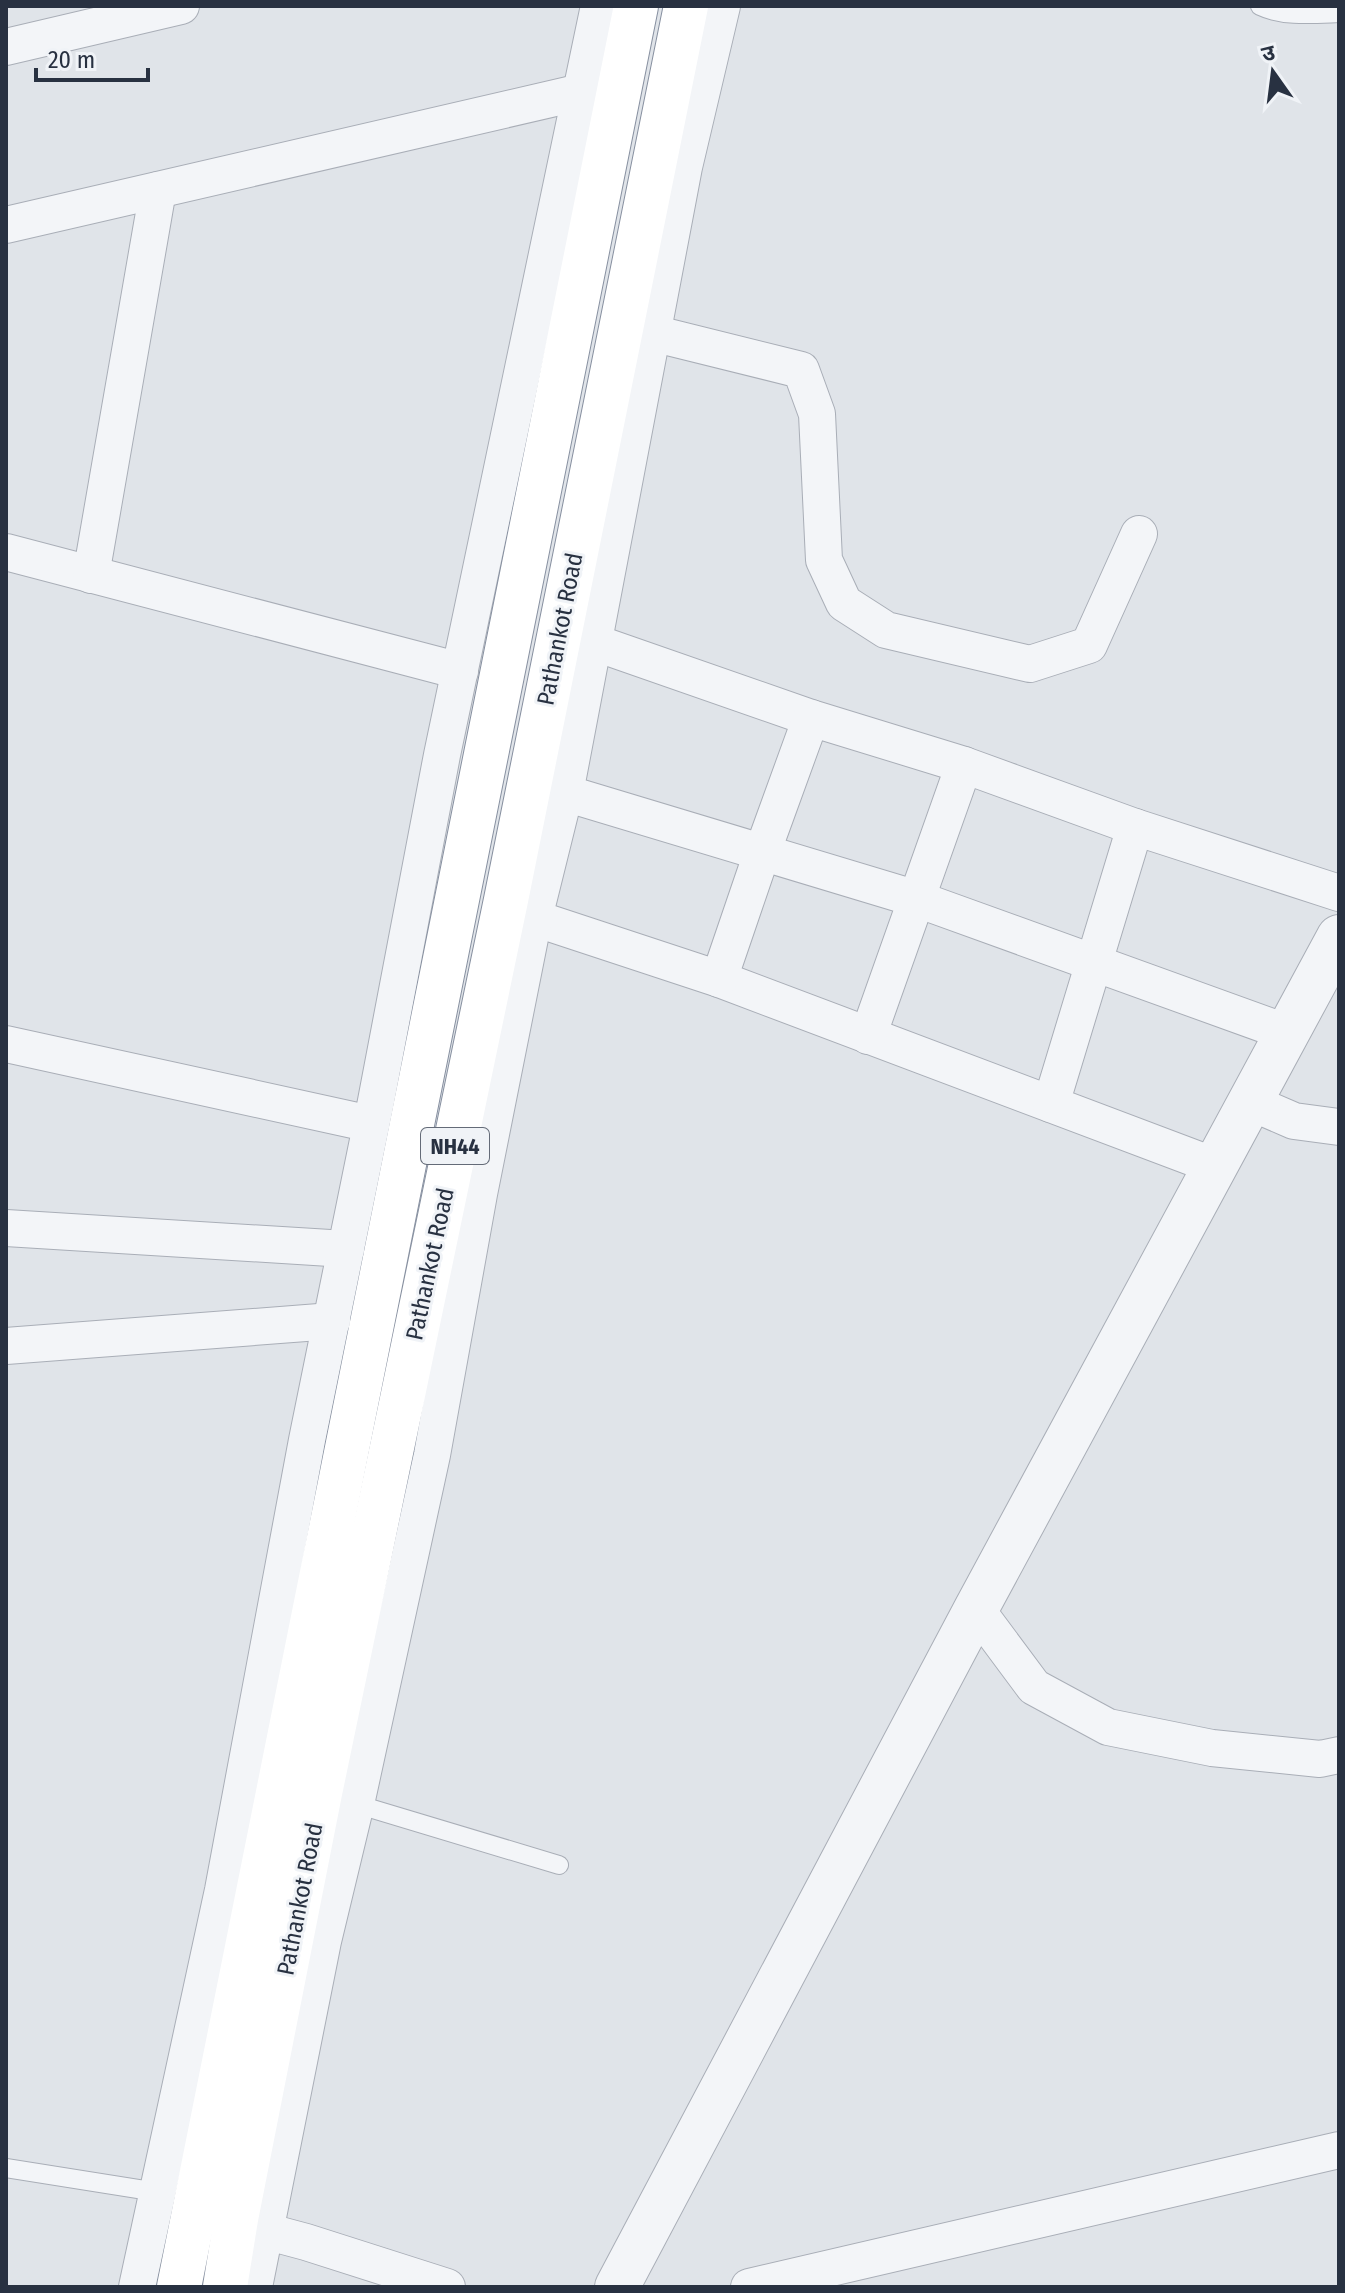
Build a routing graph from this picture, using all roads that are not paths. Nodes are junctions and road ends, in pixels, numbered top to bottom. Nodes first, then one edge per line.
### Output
1 (181, 6) edge
2 (599, 6) edge
3 (636, 6) edge
4 (686, 6) edge
5 (722, 6) edge
6 (1260, 6) edge
7 (1339, 13) edge
8 (6, 47) edge
9 (581, 92) junction
10 (158, 190) junction
11 (6, 225) edge
12 (652, 333) junction
13 (1139, 534) dead end
14 (6, 552) edge
15 (91, 575) junction
16 (593, 642) junction
17 (460, 671) junction
18 (811, 718) junction
19 (964, 765) junction
20 (565, 793) junction
21 (1135, 827) junction
22 (762, 853) junction
23 (1339, 893) edge
24 (917, 899) junction
25 (534, 918) junction
26 (1335, 952) edge
27 (1095, 963) junction
28 (719, 979) junction
29 (1288, 1033) junction
30 (868, 1036) junction
31 (6, 1044) edge
32 (1250, 1102) junction
33 (1051, 1104) junction
34 (371, 1124) junction
35 (1339, 1127) edge
36 (1215, 1166) junction
37 (6, 1228) edge
38 (346, 1249) junction
39 (332, 1321) junction
40 (6, 1346) edge
41 (976, 1609) junction
42 (1339, 1755) edge
43 (356, 1804) junction
44 (559, 1865) dead end
45 (1339, 2150) edge
46 (6, 2168) edge
47 (157, 2192) junction
48 (265, 2231) junction
49 (137, 2287) edge
50 (179, 2287) edge
51 (225, 2287) edge
52 (254, 2287) edge
53 (447, 2287) edge
54 (617, 2287) edge
55 (749, 2287) edge

1 - 8 street
2 - 9 street
3 - 50 highway, NH44
4 - 51 highway, Pathankot Road / NH44
5 - 12 street
6 - 7 lane
9 - 10 street
9 - 17 street
10 - 11 street
10 - 15 street
12 - 13 street
12 - 16 street
14 - 15 street
15 - 17 street
16 - 18 street
16 - 20 street
17 - 34 street
18 - 19 street
18 - 22 street
19 - 21 street
19 - 24 street
20 - 22 street
20 - 25 street
21 - 23 street
21 - 27 street
22 - 24 street
22 - 28 street
24 - 27 street
24 - 30 street
25 - 28 street
25 - 43 street
26 - 29 street
27 - 29 street
27 - 33 street
28 - 30 street
29 - 32 street
30 - 33 street
31 - 34 street
32 - 35 street
32 - 36 street
33 - 36 street
34 - 38 street
36 - 41 street
37 - 38 street
38 - 39 street
39 - 40 street
39 - 47 street
41 - 42 street
41 - 54 street
43 - 44 lane
43 - 48 street
45 - 55 street
46 - 47 lane
47 - 49 street
48 - 52 street
48 - 53 street

